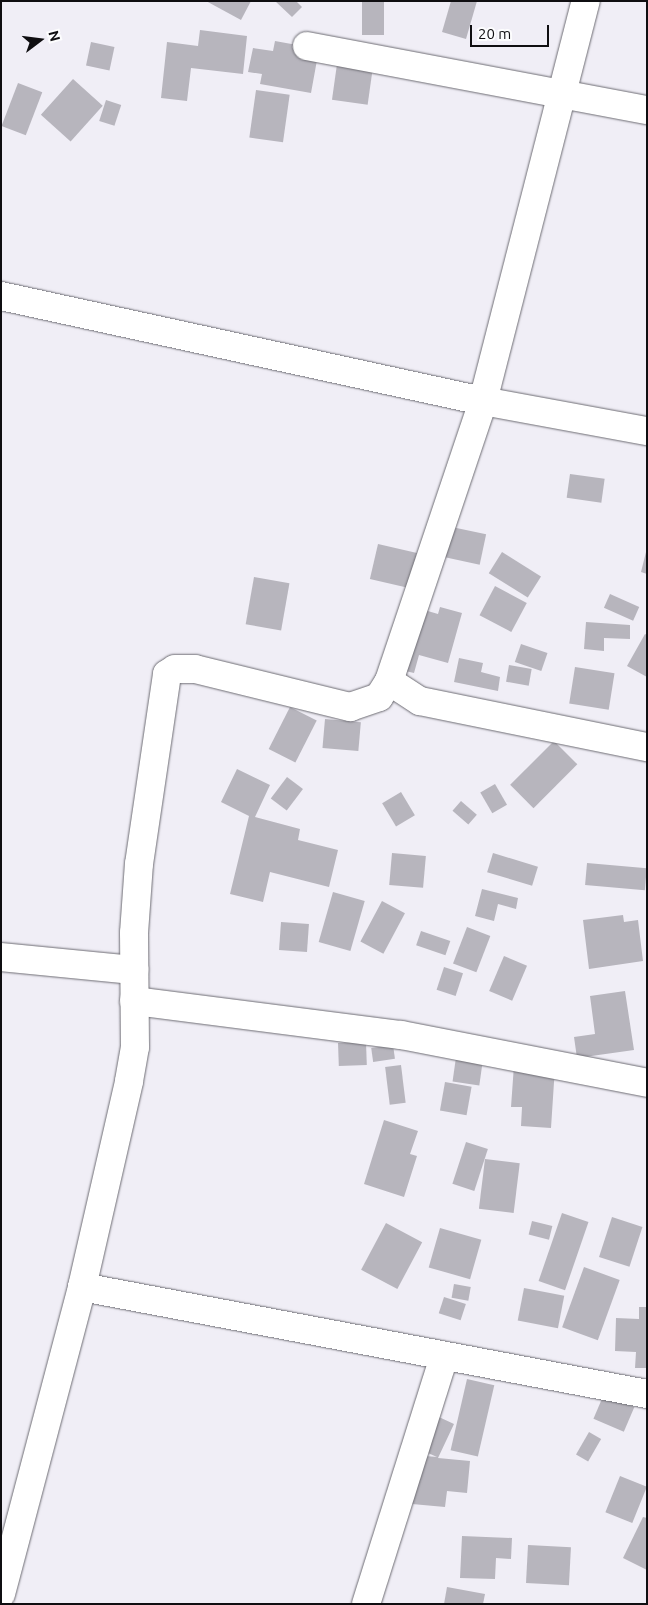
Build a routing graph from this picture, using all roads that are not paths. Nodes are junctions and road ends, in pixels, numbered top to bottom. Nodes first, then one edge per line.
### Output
1 (586, 1) edge
2 (307, 46) dead end
3 (560, 94) junction
4 (647, 110) edge
5 (1, 296) edge
6 (482, 401) junction
7 (647, 431) edge
8 (389, 681) junction
9 (647, 747) edge
10 (1, 957) edge
11 (134, 970) junction
12 (134, 1001) junction
13 (647, 1083) edge
14 (82, 1287) junction
15 (444, 1356) junction
16 (647, 1394) edge
17 (1, 1594) edge
18 (366, 1604) edge

1 - 3 street
2 - 3 street
3 - 4 street
3 - 6 street
5 - 6 street
6 - 7 street
6 - 8 street
8 - 9 street
8 - 11 street
10 - 11 street
11 - 12 street
12 - 13 street
12 - 14 street
14 - 15 street
14 - 17 street
15 - 16 street
15 - 18 street

